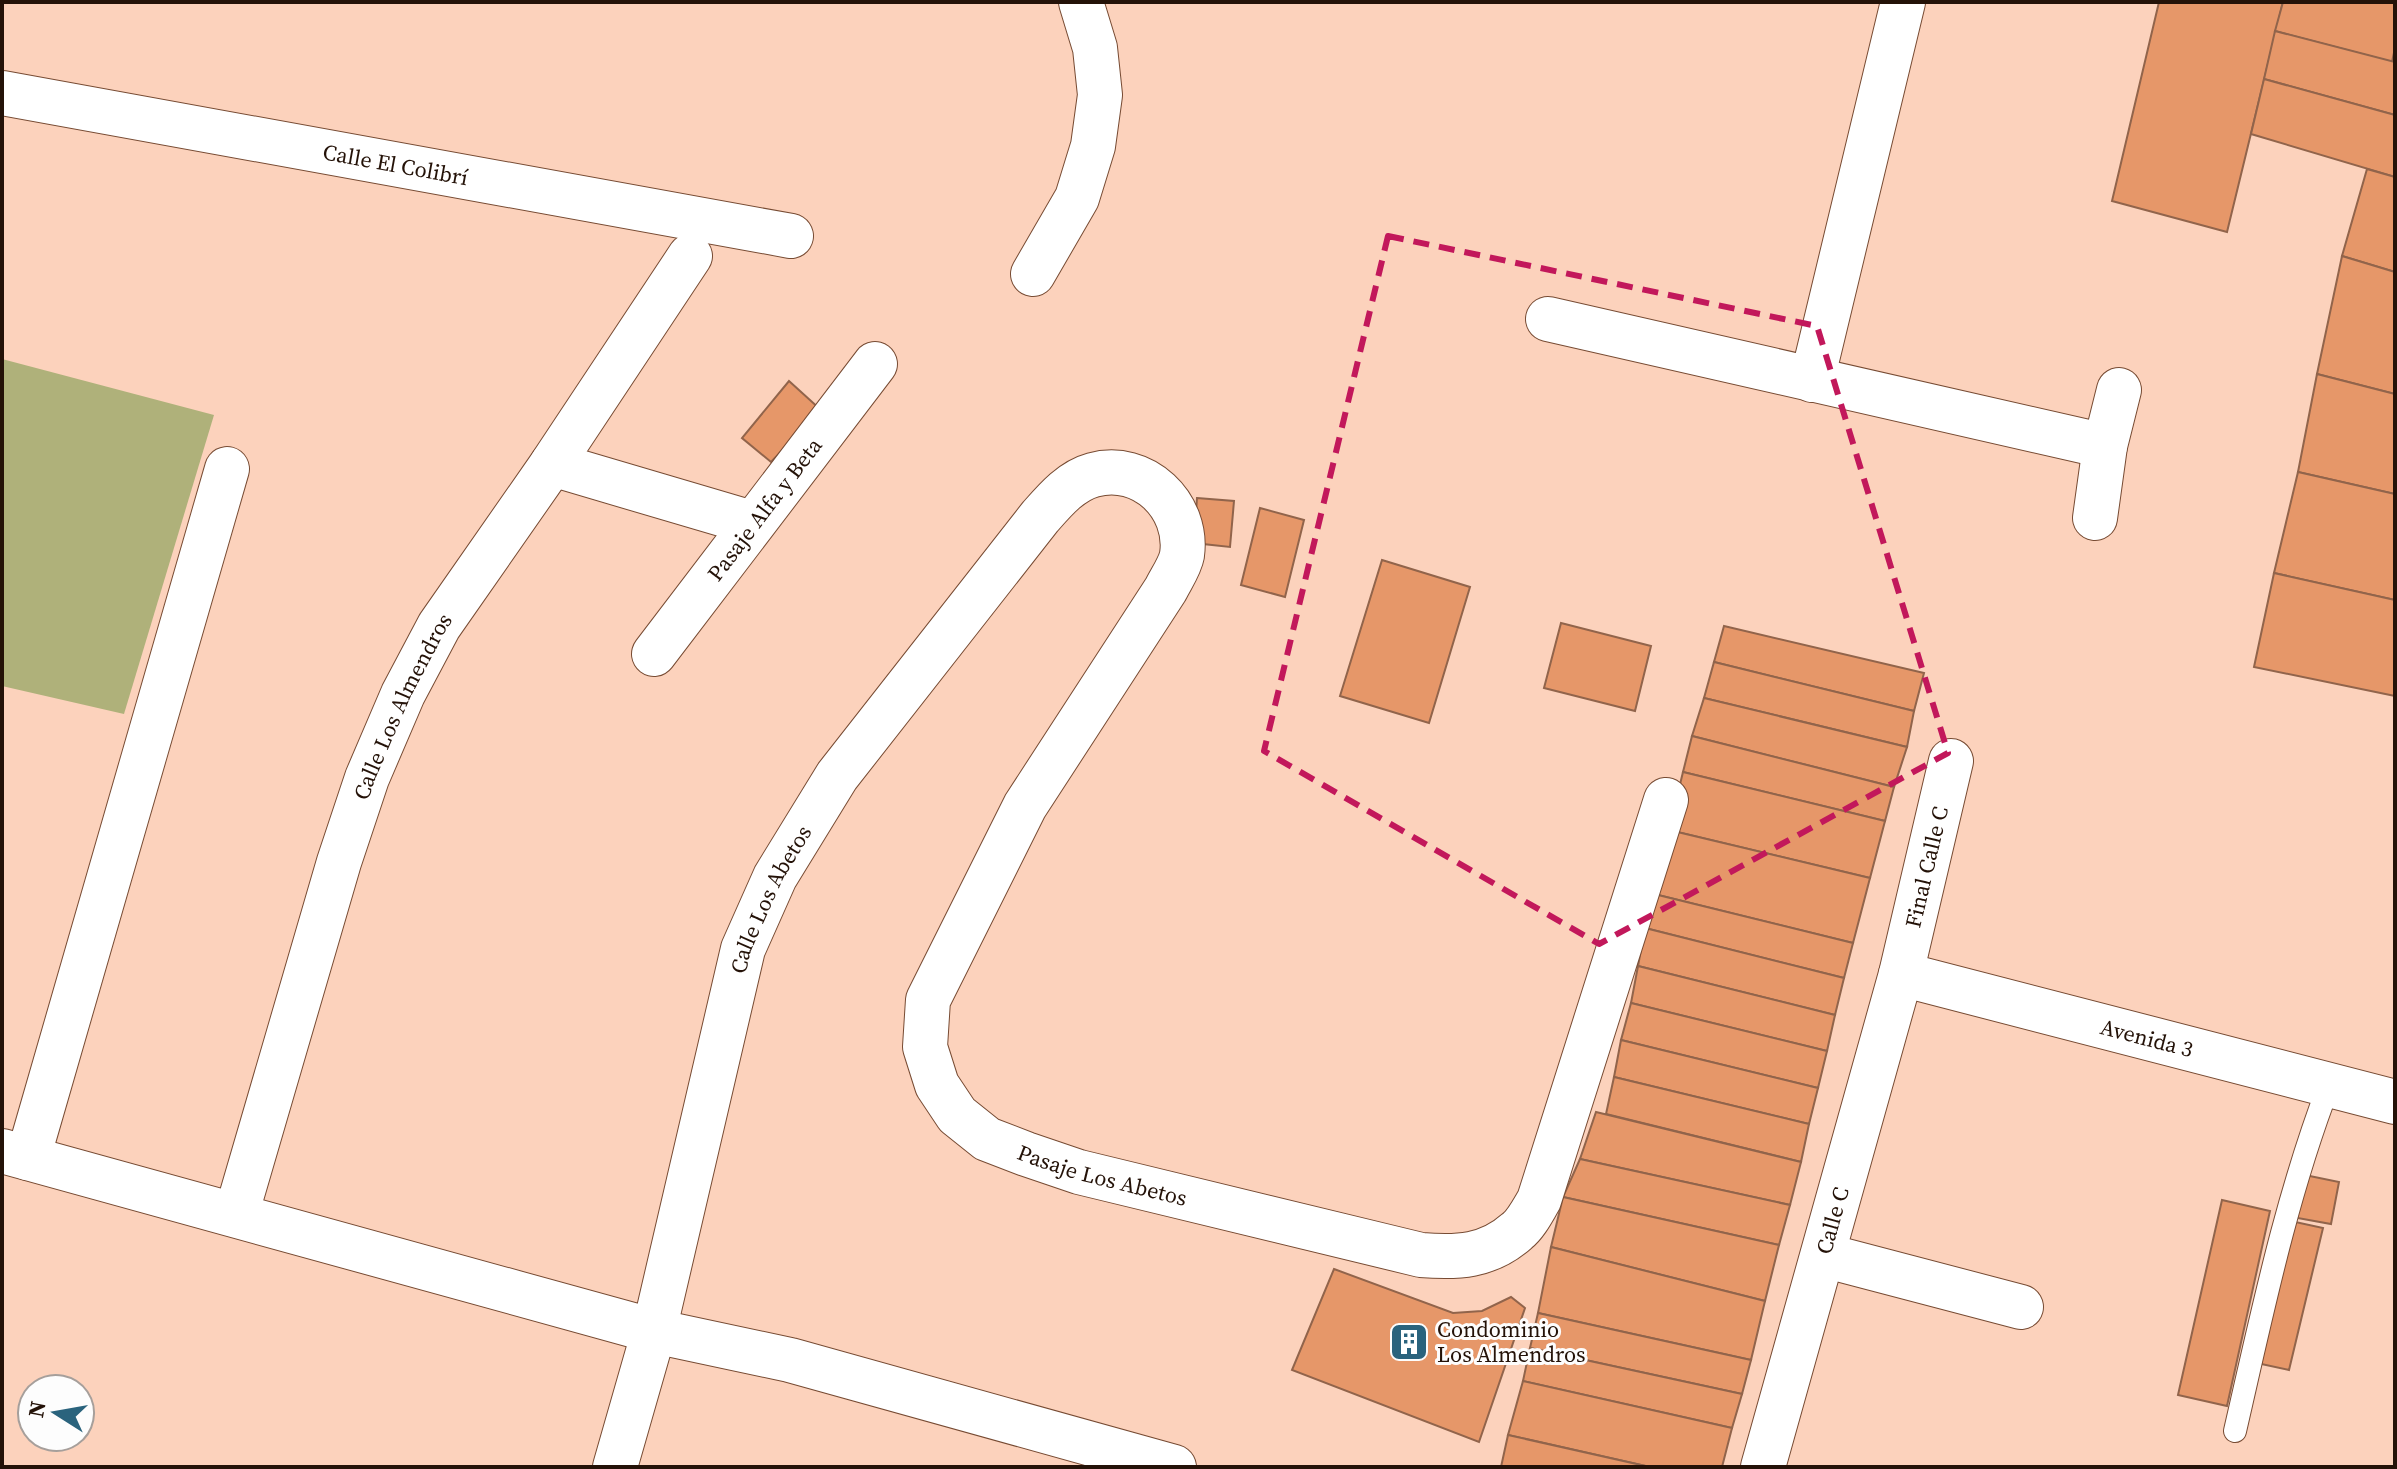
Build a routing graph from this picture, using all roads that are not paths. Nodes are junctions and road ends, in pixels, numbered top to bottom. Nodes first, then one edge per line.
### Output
1 (1081, 2) edge
2 (1903, 2) edge
3 (2, 93) edge
4 (791, 236) dead end
5 (690, 256) dead end
6 (1033, 274) dead end
7 (1548, 319) dead end
8 (875, 364) dead end
9 (1812, 380) junction
10 (2119, 390) dead end
11 (2105, 446) junction
12 (552, 464) junction
13 (227, 469) dead end
14 (1142, 478) joint
15 (2095, 518) dead end
16 (752, 523) junction
17 (654, 654) dead end
18 (1951, 761) dead end
19 (1666, 800) dead end
20 (1901, 974) junction
21 (2329, 1085) junction
22 (2395, 1102) edge
23 (15, 1154) edge
24 (236, 1215) junction
25 (1823, 1255) junction
26 (2021, 1307) dead end
27 (654, 1331) junction
28 (2235, 1431) dead end
29 (1062, 1453) edge
30 (615, 1467) edge
31 (1174, 1467) edge
32 (1763, 1467) edge

1 - 6 street
2 - 9 street
3 - 4 street, Calle El Colibrí
5 - 12 street, Calle Los Almendros
7 - 9 street
8 - 16 street, Pasaje Alfa y Beta
9 - 11 street
10 - 11 street
11 - 15 street
12 - 16 street
12 - 24 street, Calle Los Almendros
13 - 23 street
14 - 19 street, Pasaje Los Abetos
14 - 27 street, Calle Los Abetos
16 - 17 street, Pasaje Alfa y Beta
18 - 20 street, Final Calle C
20 - 21 street, Avenida 3
20 - 25 street, Calle C
21 - 22 street, Avenida 3
21 - 28 lane
23 - 24 street
24 - 27 street
25 - 26 street
25 - 32 street, Calle C
27 - 29 street
27 - 30 street, Calle Los Abetos
29 - 31 street

